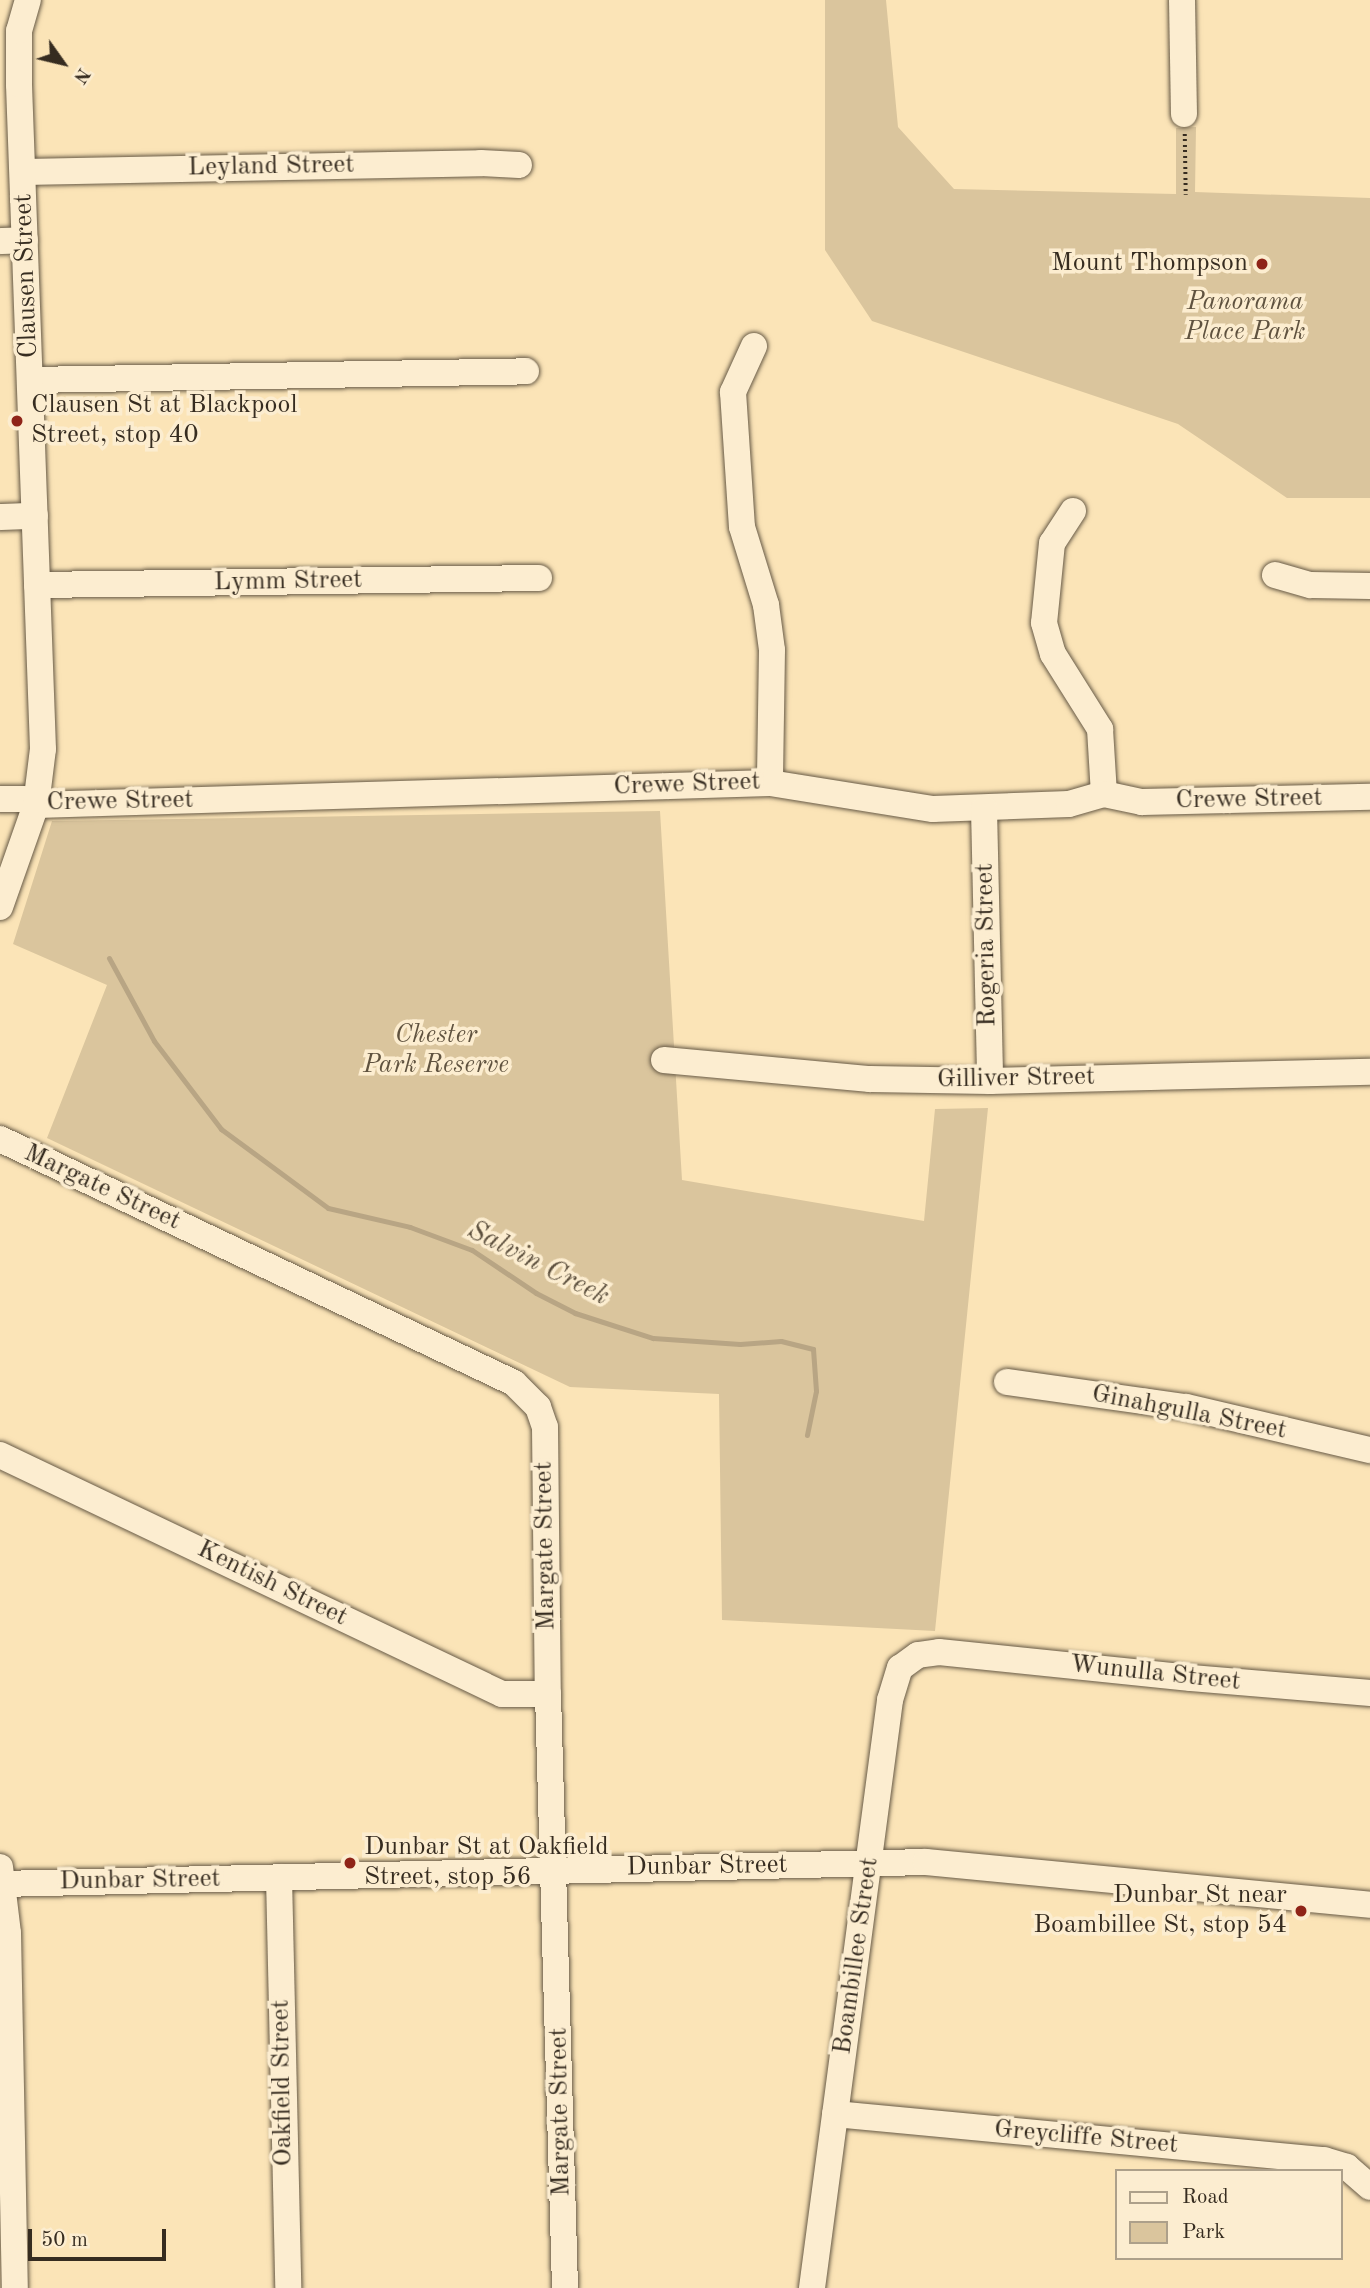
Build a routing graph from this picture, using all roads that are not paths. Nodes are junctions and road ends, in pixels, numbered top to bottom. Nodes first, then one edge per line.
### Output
1 (28, 0) edge
2 (1182, 0) edge
3 (1184, 114) road end
4 (519, 165) dead end
5 (24, 172) junction
6 (12, 240) edge
7 (754, 346) dead end
8 (526, 371) dead end
9 (30, 380) junction
10 (1073, 510) dead end
11 (35, 516) junction
12 (0, 517) edge
13 (1275, 575) dead end
14 (539, 578) dead end
15 (37, 585) junction
16 (1370, 586) edge
17 (770, 783) junction
18 (1104, 794) junction
19 (1370, 797) edge
20 (0, 799) edge
21 (36, 805) junction
22 (984, 809) junction
23 (0, 907) edge
24 (664, 1060) dead end
25 (1370, 1072) edge
26 (990, 1081) junction
27 (0, 1139) edge
28 (1007, 1382) dead end
29 (1370, 1450) edge
30 (0, 1455) edge
31 (939, 1652) joint
32 (1370, 1693) edge
33 (548, 1695) junction
34 (869, 1863) junction
35 (555, 1871) junction
36 (1, 1878) edge
37 (279, 1878) junction
38 (1370, 1905) edge
39 (835, 2114) junction
40 (1370, 2187) edge
41 (15, 2288) edge
42 (288, 2288) edge
43 (565, 2288) edge
44 (812, 2288) edge

1 - 5 street, Clausen Street
2 - 3 street
4 - 5 street, Leyland Street
5 - 6 street, Clausen Street
6 - 9 street, Clausen Street
7 - 17 street
8 - 9 street
9 - 11 street, Clausen Street
10 - 18 street
11 - 12 street
11 - 15 street, Clausen Street
13 - 16 street
14 - 15 street, Lymm Street
15 - 21 street, Clausen Street
17 - 21 street, Crewe Street
17 - 22 street, Crewe Street
18 - 19 street, Crewe Street
18 - 22 street, Crewe Street
20 - 21 street, Crewe Street
21 - 23 street, Clausen Street
22 - 26 street, Rogeria Street
24 - 26 street, Gilliver Street
25 - 26 street, Gilliver Street
27 - 33 street, Margate Street
28 - 29 street, Ginahgulla Street
30 - 33 street, Kentish Street
31 - 32 street, Wunulla Street
31 - 34 street, Boambillee Street
33 - 35 street, Margate Street
34 - 35 street, Dunbar Street
34 - 38 street, Dunbar Street
34 - 39 street, Boambillee Street
35 - 37 street, Dunbar Street
35 - 43 street, Margate Street
36 - 37 street, Dunbar Street
36 - 41 street
37 - 42 street, Oakfield Street
39 - 40 street, Greycliffe Street
39 - 44 street, Boambillee Street

